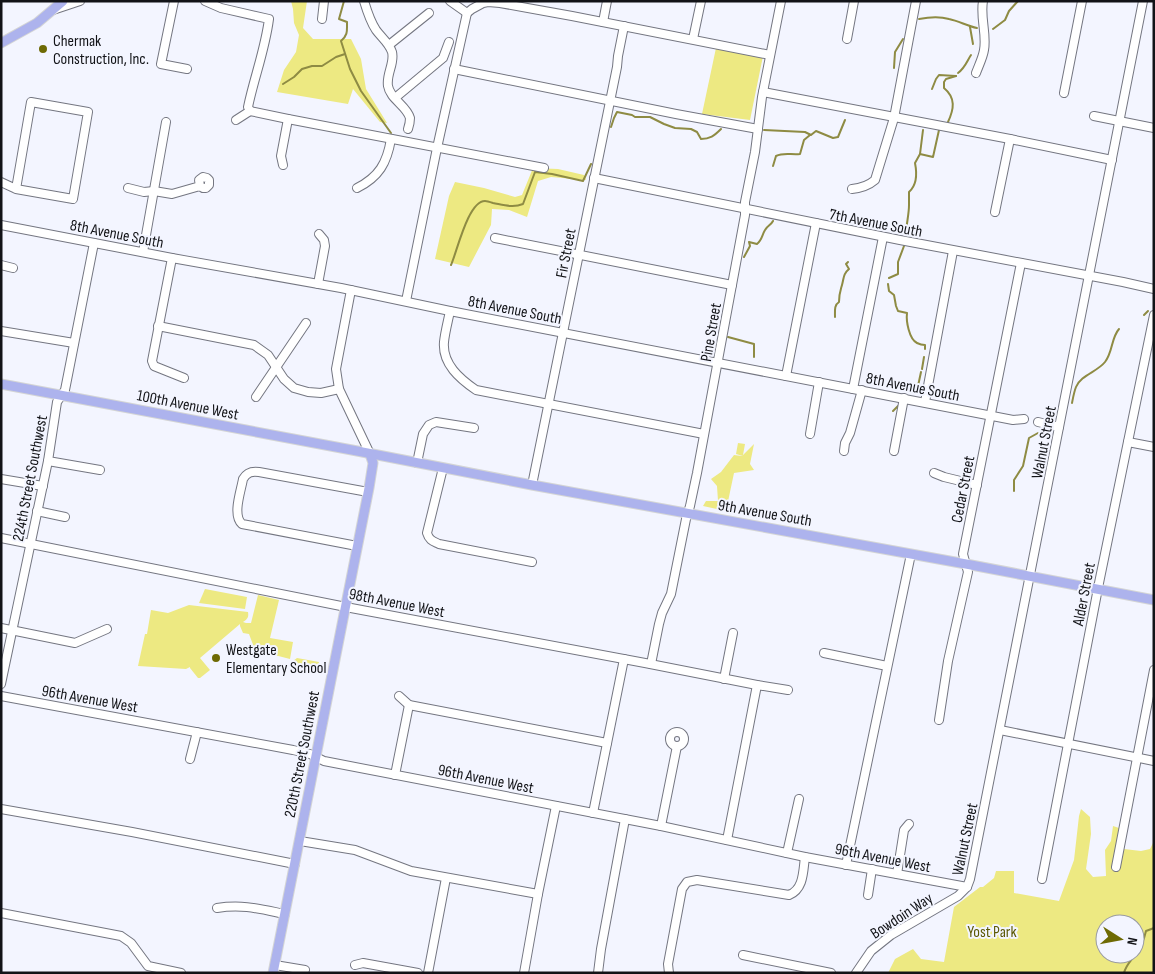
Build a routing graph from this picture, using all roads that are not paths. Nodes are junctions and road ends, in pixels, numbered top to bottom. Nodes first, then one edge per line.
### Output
1 (63, 1) edge
2 (80, 1) edge
3 (174, 1) edge
4 (205, 1) edge
5 (324, 1) edge
6 (364, 1) edge
7 (450, 1) edge
8 (607, 1) edge
9 (700, 1) edge
10 (780, 1) edge
11 (854, 1) edge
12 (916, 1) edge
13 (983, 1) edge
14 (1082, 1) edge
15 (1143, 1) edge
16 (501, 2) edge
17 (53, 10) junction
18 (429, 13) dead end
19 (467, 13) junction
20 (322, 19) dead end
21 (603, 22) junction
22 (624, 26) junction
23 (693, 40) junction
24 (847, 40) dead end
25 (449, 42) dead end
26 (1, 44) edge
27 (389, 45) junction
28 (770, 55) junction
29 (187, 69) dead end
30 (454, 69) junction
31 (976, 73) dead end
32 (763, 92) junction
33 (1064, 92) dead end
34 (395, 98) junction
35 (610, 101) junction
36 (250, 111) junction
37 (1094, 116) dead end
38 (894, 118) junction
39 (288, 119) junction
40 (236, 120) dead end
41 (1119, 120) junction
42 (166, 122) dead end
43 (1154, 128) edge
44 (408, 129) dead end
45 (758, 129) junction
46 (391, 139) junction
47 (1010, 139) junction
48 (437, 148) junction
49 (1112, 160) junction
50 (283, 165) dead end
51 (544, 168) dead end
52 (594, 178) junction
53 (1, 182) edge
54 (200, 186) dead end
55 (128, 188) dead end
56 (357, 188) dead end
57 (16, 189) junction
58 (852, 189) dead end
59 (154, 191) junction
60 (745, 209) junction
61 (995, 212) dead end
62 (816, 223) junction
63 (1, 225) edge
64 (319, 234) dead end
65 (883, 237) junction
66 (496, 238) dead end
67 (94, 243) junction
68 (953, 251) junction
69 (143, 252) junction
70 (578, 255) junction
71 (172, 258) junction
72 (1021, 264) junction
73 (1, 266) edge
74 (13, 268) dead end
75 (1088, 276) junction
76 (318, 284) junction
77 (732, 285) junction
78 (1154, 289) edge
79 (351, 290) junction
80 (406, 302) junction
81 (450, 311) junction
82 (1154, 315) edge
83 (306, 323) dead end
84 (158, 326) junction
85 (1, 331) edge
86 (564, 333) junction
87 (74, 344) junction
88 (718, 362) junction
89 (277, 368) junction
90 (786, 376) junction
91 (184, 378) dead end
92 (820, 382) junction
93 (1, 384) edge
94 (339, 389) junction
95 (858, 390) junction
96 (62, 395) junction
97 (256, 397) dead end
98 (904, 398) junction
99 (925, 402) junction
100 (548, 404) junction
101 (990, 415) junction
102 (1024, 419) dead end
103 (1038, 422) dead end
104 (1060, 427) junction
105 (474, 428) dead end
106 (704, 434) junction
107 (810, 434) dead end
108 (1128, 442) junction
109 (1154, 447) edge
110 (844, 451) dead end
111 (894, 451) dead end
112 (370, 454) junction
113 (48, 462) junction
114 (416, 463) junction
115 (443, 468) junction
116 (100, 470) dead end
117 (934, 472) dead end
118 (1, 478) edge
119 (532, 485) junction
120 (977, 485) junction
121 (43, 486) junction
122 (368, 492) junction
123 (37, 512) junction
124 (687, 514) junction
125 (65, 517) dead end
126 (1, 538) edge
127 (31, 543) junction
128 (357, 546) junction
129 (911, 554) junction
130 (532, 562) dead end
131 (966, 564) junction
132 (1030, 576) junction
133 (1098, 589) junction
134 (1154, 600) edge
135 (346, 607) junction
136 (1, 628) edge
137 (107, 629) dead end
138 (13, 630) junction
139 (733, 633) dead end
140 (824, 653) dead end
141 (624, 659) junction
142 (651, 664) junction
143 (887, 666) junction
144 (1154, 670) edge
145 (724, 679) junction
146 (1, 684) edge
147 (757, 685) junction
148 (788, 690) dead end
149 (1, 696) edge
150 (399, 696) dead end
151 (409, 705) junction
152 (939, 720) dead end
153 (1000, 730) junction
154 (197, 732) junction
155 (607, 743) junction
156 (1068, 743) junction
157 (676, 746) dead end
158 (316, 757) junction
159 (1136, 758) junction
160 (190, 759) dead end
161 (1154, 761) edge
162 (395, 775) junction
163 (799, 799) dead end
164 (556, 806) junction
165 (1, 809) edge
166 (593, 813) junction
167 (625, 819) junction
168 (909, 824) dead end
169 (662, 826) junction
170 (728, 840) junction
171 (300, 841) junction
172 (787, 853) junction
173 (805, 857) junction
174 (295, 864) junction
175 (846, 865) junction
176 (1116, 867) dead end
177 (872, 869) junction
178 (897, 874) junction
179 (446, 878) junction
180 (1042, 880) dead end
181 (967, 887) junction
182 (538, 894) junction
183 (868, 895) dead end
184 (217, 908) dead end
185 (1, 913) edge
186 (285, 914) junction
187 (743, 955) dead end
188 (354, 965) dead end
189 (274, 969) edge
190 (305, 970) dead end
191 (182, 973) edge
192 (418, 973) edge
193 (428, 973) edge
194 (524, 973) edge
195 (598, 973) edge
196 (669, 973) edge
197 (831, 973) edge
198 (856, 973) edge

1 - 17 main road
2 - 17 street
3 - 29 street
4 - 36 street
5 - 20 street
6 - 27 street
7 - 19 street
8 - 21 street
9 - 23 street
10 - 28 street, Pine Street
11 - 24 street
12 - 38 street
13 - 31 street
14 - 33 street
15 - 41 street, Walnut Street
16 - 19 street
16 - 21 street
17 - 26 main road
18 - 27 street
19 - 30 street
21 - 22 street
22 - 23 street
22 - 35 street, Fir Street
23 - 28 street
25 - 34 street
27 - 34 street
28 - 32 street, Pine Street
30 - 35 street
30 - 48 street
32 - 38 street
32 - 45 street, Pine Street
34 - 44 street
35 - 45 street
35 - 52 street, Fir Street
36 - 39 street
36 - 40 street
37 - 41 street
38 - 47 street
38 - 58 street
39 - 46 street
39 - 50 street
41 - 43 street
41 - 49 street, Walnut Street
42 - 59 street
45 - 60 street, Pine Street
46 - 48 street
46 - 56 street
47 - 49 street
47 - 61 street
48 - 51 street
48 - 80 street
49 - 75 street, Walnut Street
52 - 60 street, 7th Avenue South
52 - 70 street, Fir Street
53 - 57 street
54 - 59 street
55 - 59 street
57 - 57 street
59 - 69 street
60 - 62 street, 7th Avenue South
60 - 77 street, Pine Street
62 - 65 street, 7th Avenue South
62 - 90 street
63 - 67 street, 8th Avenue South
64 - 76 street
65 - 68 street, 7th Avenue South
65 - 95 street
66 - 70 street
67 - 69 street, 8th Avenue South
67 - 87 street, 224th Street Southwest
68 - 72 street, 7th Avenue South
68 - 99 street
69 - 71 street, 8th Avenue South
70 - 77 street
70 - 86 street, Fir Street
71 - 76 street, 8th Avenue South
71 - 84 street
72 - 75 street, 7th Avenue South
72 - 101 street, Cedar Street
73 - 74 street
75 - 78 street, 7th Avenue South
75 - 104 street, Walnut Street
76 - 79 street, 8th Avenue South
77 - 88 street, Pine Street
79 - 80 street, 8th Avenue South
79 - 94 street
80 - 81 street, 8th Avenue South
81 - 86 street, 8th Avenue South
81 - 100 street
82 - 108 street, Alder Street
83 - 89 street
84 - 89 street
84 - 91 street
85 - 87 street
86 - 88 street, 8th Avenue South
86 - 100 street, Fir Street
87 - 96 street, 224th Street Southwest
88 - 90 street, 8th Avenue South
88 - 106 street, Pine Street
89 - 94 street
89 - 97 street
90 - 92 street, 8th Avenue South
92 - 95 street, 8th Avenue South
92 - 107 street
93 - 96 main road, 100th Avenue West
94 - 112 street
95 - 98 street, 8th Avenue South
95 - 110 street
96 - 112 main road, 100th Avenue West
96 - 113 street, 224th Street Southwest
98 - 99 street, 8th Avenue South
98 - 111 street
99 - 101 street, 8th Avenue South
100 - 106 street
100 - 119 street, Fir Street
101 - 102 street, 8th Avenue South
101 - 120 street, Cedar Street
103 - 104 street
104 - 132 street, Walnut Street
105 - 114 street
106 - 124 street, Pine Street
108 - 109 street
108 - 133 street, Alder Street
112 - 114 main road, 9th Avenue South
112 - 122 main road, 220th Street Southwest
113 - 116 street
113 - 121 street, 224th Street Southwest
114 - 115 main road, 9th Avenue South
115 - 119 main road, 9th Avenue South
115 - 130 street
117 - 120 street
118 - 121 street
119 - 124 main road, 9th Avenue South
120 - 131 street, Cedar Street
121 - 123 street, 224th Street Southwest
122 - 128 main road, 220th Street Southwest
122 - 128 street
123 - 125 street
123 - 127 street, 224th Street Southwest
124 - 129 main road, 9th Avenue South
124 - 142 street, Pine Street
126 - 127 street, 98th Avenue West
127 - 135 street, 98th Avenue West
127 - 138 street, 224th Street Southwest
128 - 135 main road, 220th Street Southwest
129 - 131 main road, 9th Avenue South
129 - 143 street
131 - 132 main road, 9th Avenue South
131 - 152 street, Cedar Street
132 - 133 main road, 9th Avenue South
132 - 153 street, Walnut Street
133 - 134 main road, 9th Avenue South
133 - 156 street, Alder Street
135 - 141 street, 98th Avenue West
135 - 158 main road, 220th Street Southwest
136 - 138 street
137 - 138 street
138 - 146 street, 224th Street Southwest
139 - 145 street
140 - 143 street
141 - 142 street, 98th Avenue West
141 - 155 street
142 - 145 street, 98th Avenue West
143 - 175 street
144 - 159 street
145 - 147 street, 98th Avenue West
147 - 148 street, 98th Avenue West
147 - 170 street
149 - 154 street, 96th Avenue West
150 - 151 street
151 - 155 street
151 - 162 street
153 - 156 street
153 - 181 street, Walnut Street
154 - 158 street, 96th Avenue West
154 - 160 street
155 - 166 street
156 - 159 street
156 - 180 street, Alder Street
157 - 169 street
158 - 162 street, 96th Avenue West
158 - 171 main road, 220th Street Southwest
159 - 161 street
159 - 176 street
162 - 164 street, 96th Avenue West
163 - 172 street
164 - 166 street, 96th Avenue West
164 - 182 street
165 - 174 street
166 - 167 street, 96th Avenue West
167 - 169 street, 96th Avenue West
167 - 195 street
168 - 178 street
169 - 170 street, 96th Avenue West
170 - 172 street, 96th Avenue West
171 - 174 main road, 220th Street Southwest
171 - 179 street
172 - 173 street, 96th Avenue West
173 - 175 street, 96th Avenue West
173 - 196 street
174 - 186 main road, 220th Street Southwest
175 - 177 street, 96th Avenue West
177 - 178 street, 96th Avenue West
177 - 183 street
178 - 181 street, 96th Avenue West
179 - 182 street
179 - 193 street
181 - 198 street, Bowdoin Way
182 - 194 street
184 - 186 street
185 - 191 street
186 - 189 main road, 220th Street Southwest
187 - 197 street
188 - 192 street
189 - 190 street

